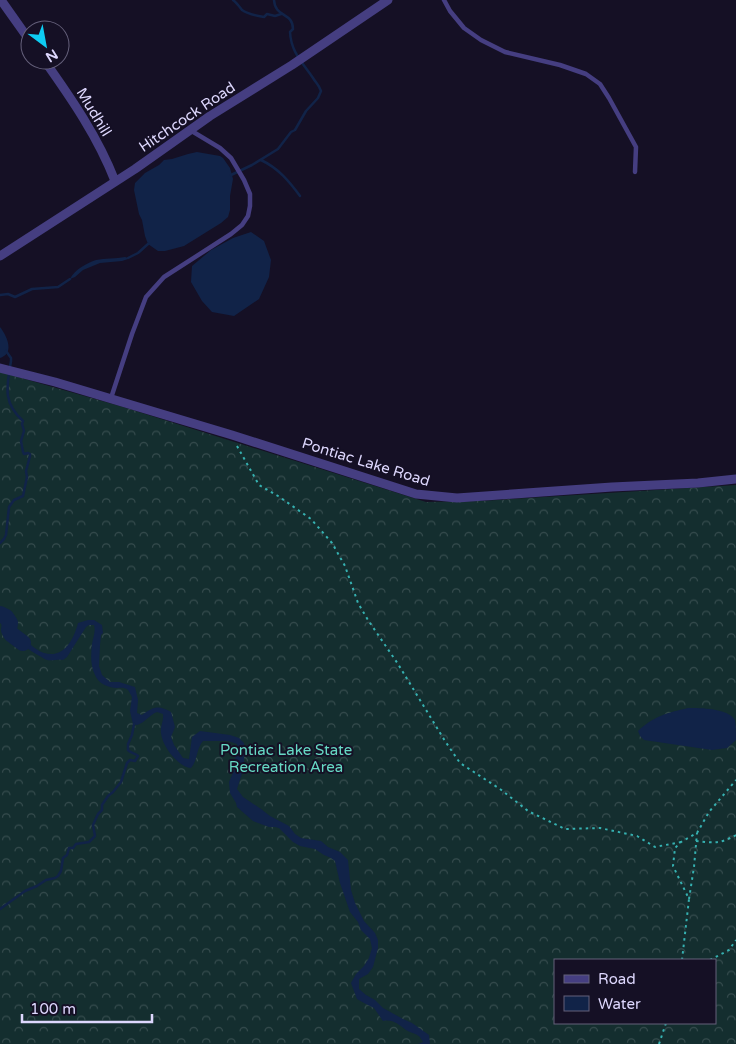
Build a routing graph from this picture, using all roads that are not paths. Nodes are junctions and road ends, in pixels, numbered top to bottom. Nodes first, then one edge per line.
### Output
1 (1, 0) edge
2 (388, 0) edge
3 (444, 0) edge
4 (20, 27) edge
5 (51, 70) edge
6 (190, 130) junction
7 (635, 172) dead end
8 (115, 181) junction
9 (0, 256) edge
10 (0, 368) edge
11 (111, 398) junction
12 (736, 479) edge

1 - 4 street
2 - 6 street, Hitchcock Road
3 - 7 lane
5 - 8 street, Mudhill
6 - 8 street, Hitchcock Road
6 - 11 lane
8 - 9 street, Hitchcock Road
10 - 11 street, Pontiac Lake Road
11 - 12 street, Pontiac Lake Road

